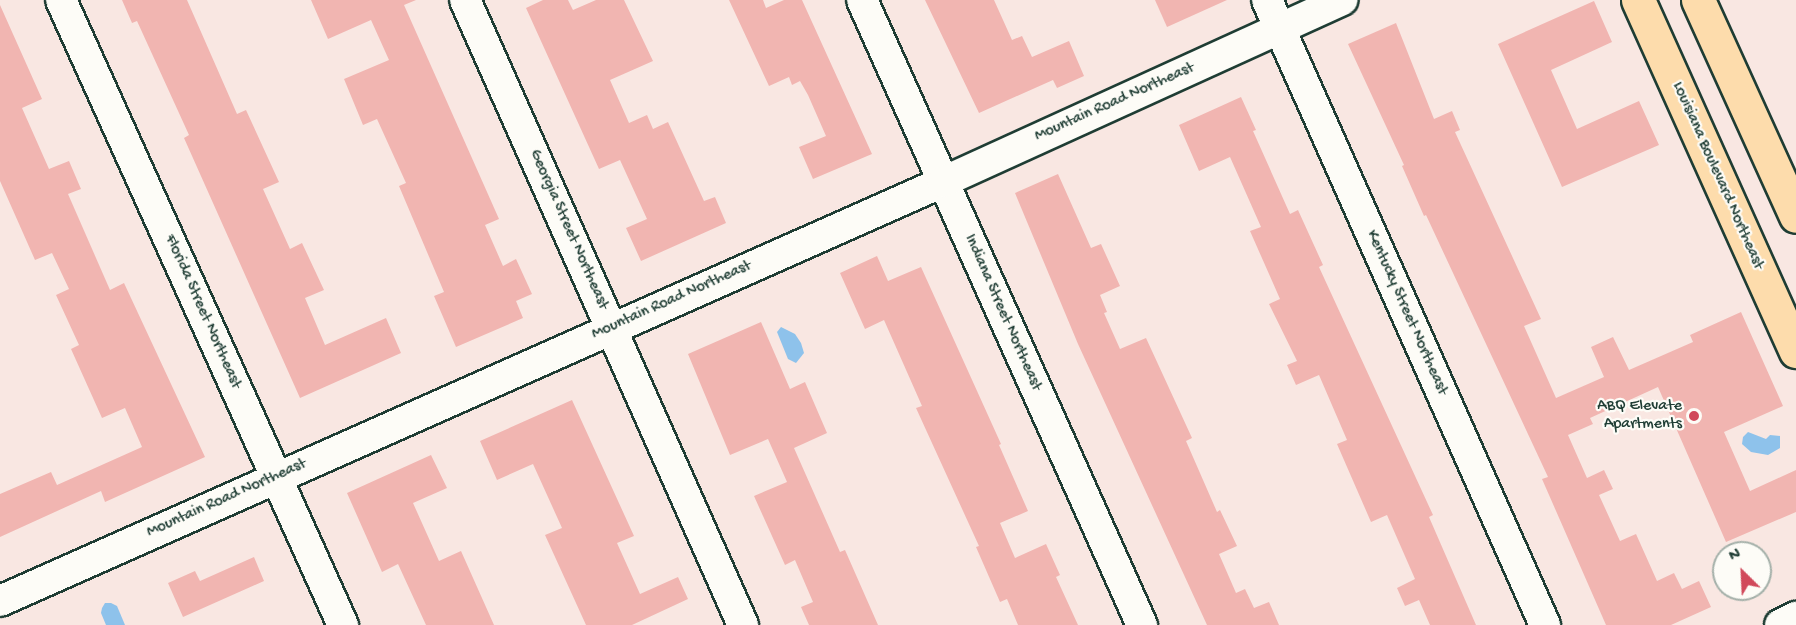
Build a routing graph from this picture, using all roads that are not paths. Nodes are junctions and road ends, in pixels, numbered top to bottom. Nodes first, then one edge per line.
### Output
1 (61, 0) edge
2 (465, 0) edge
3 (862, 0) edge
4 (1267, 0) edge
5 (1342, 0) edge
6 (1638, 0) edge
7 (1698, 0) edge
8 (1279, 28) junction
9 (943, 182) junction
10 (1796, 216) edge
11 (612, 328) junction
12 (1796, 351) edge
13 (277, 477) junction
14 (0, 601) edge
15 (1796, 617) edge
16 (343, 625) edge
17 (743, 625) edge
18 (1142, 625) edge
19 (1545, 625) edge
20 (1780, 625) edge

1 - 13 street, Florida Street Northeast
2 - 11 street, Georgia Street Northeast
3 - 9 street, Indiana Street Northeast
4 - 8 street, Kentucky Street Northeast
5 - 8 street, Mountain Road Northeast
6 - 12 main road, Louisiana Boulevard Northeast
7 - 10 main road
8 - 9 street, Mountain Road Northeast
8 - 19 street, Kentucky Street Northeast
9 - 11 street, Mountain Road Northeast
9 - 18 street, Indiana Street Northeast
11 - 13 street, Mountain Road Northeast
11 - 17 street, Georgia Street Northeast
13 - 14 street, Mountain Road Northeast
13 - 16 street, Florida Street Northeast
15 - 20 street

